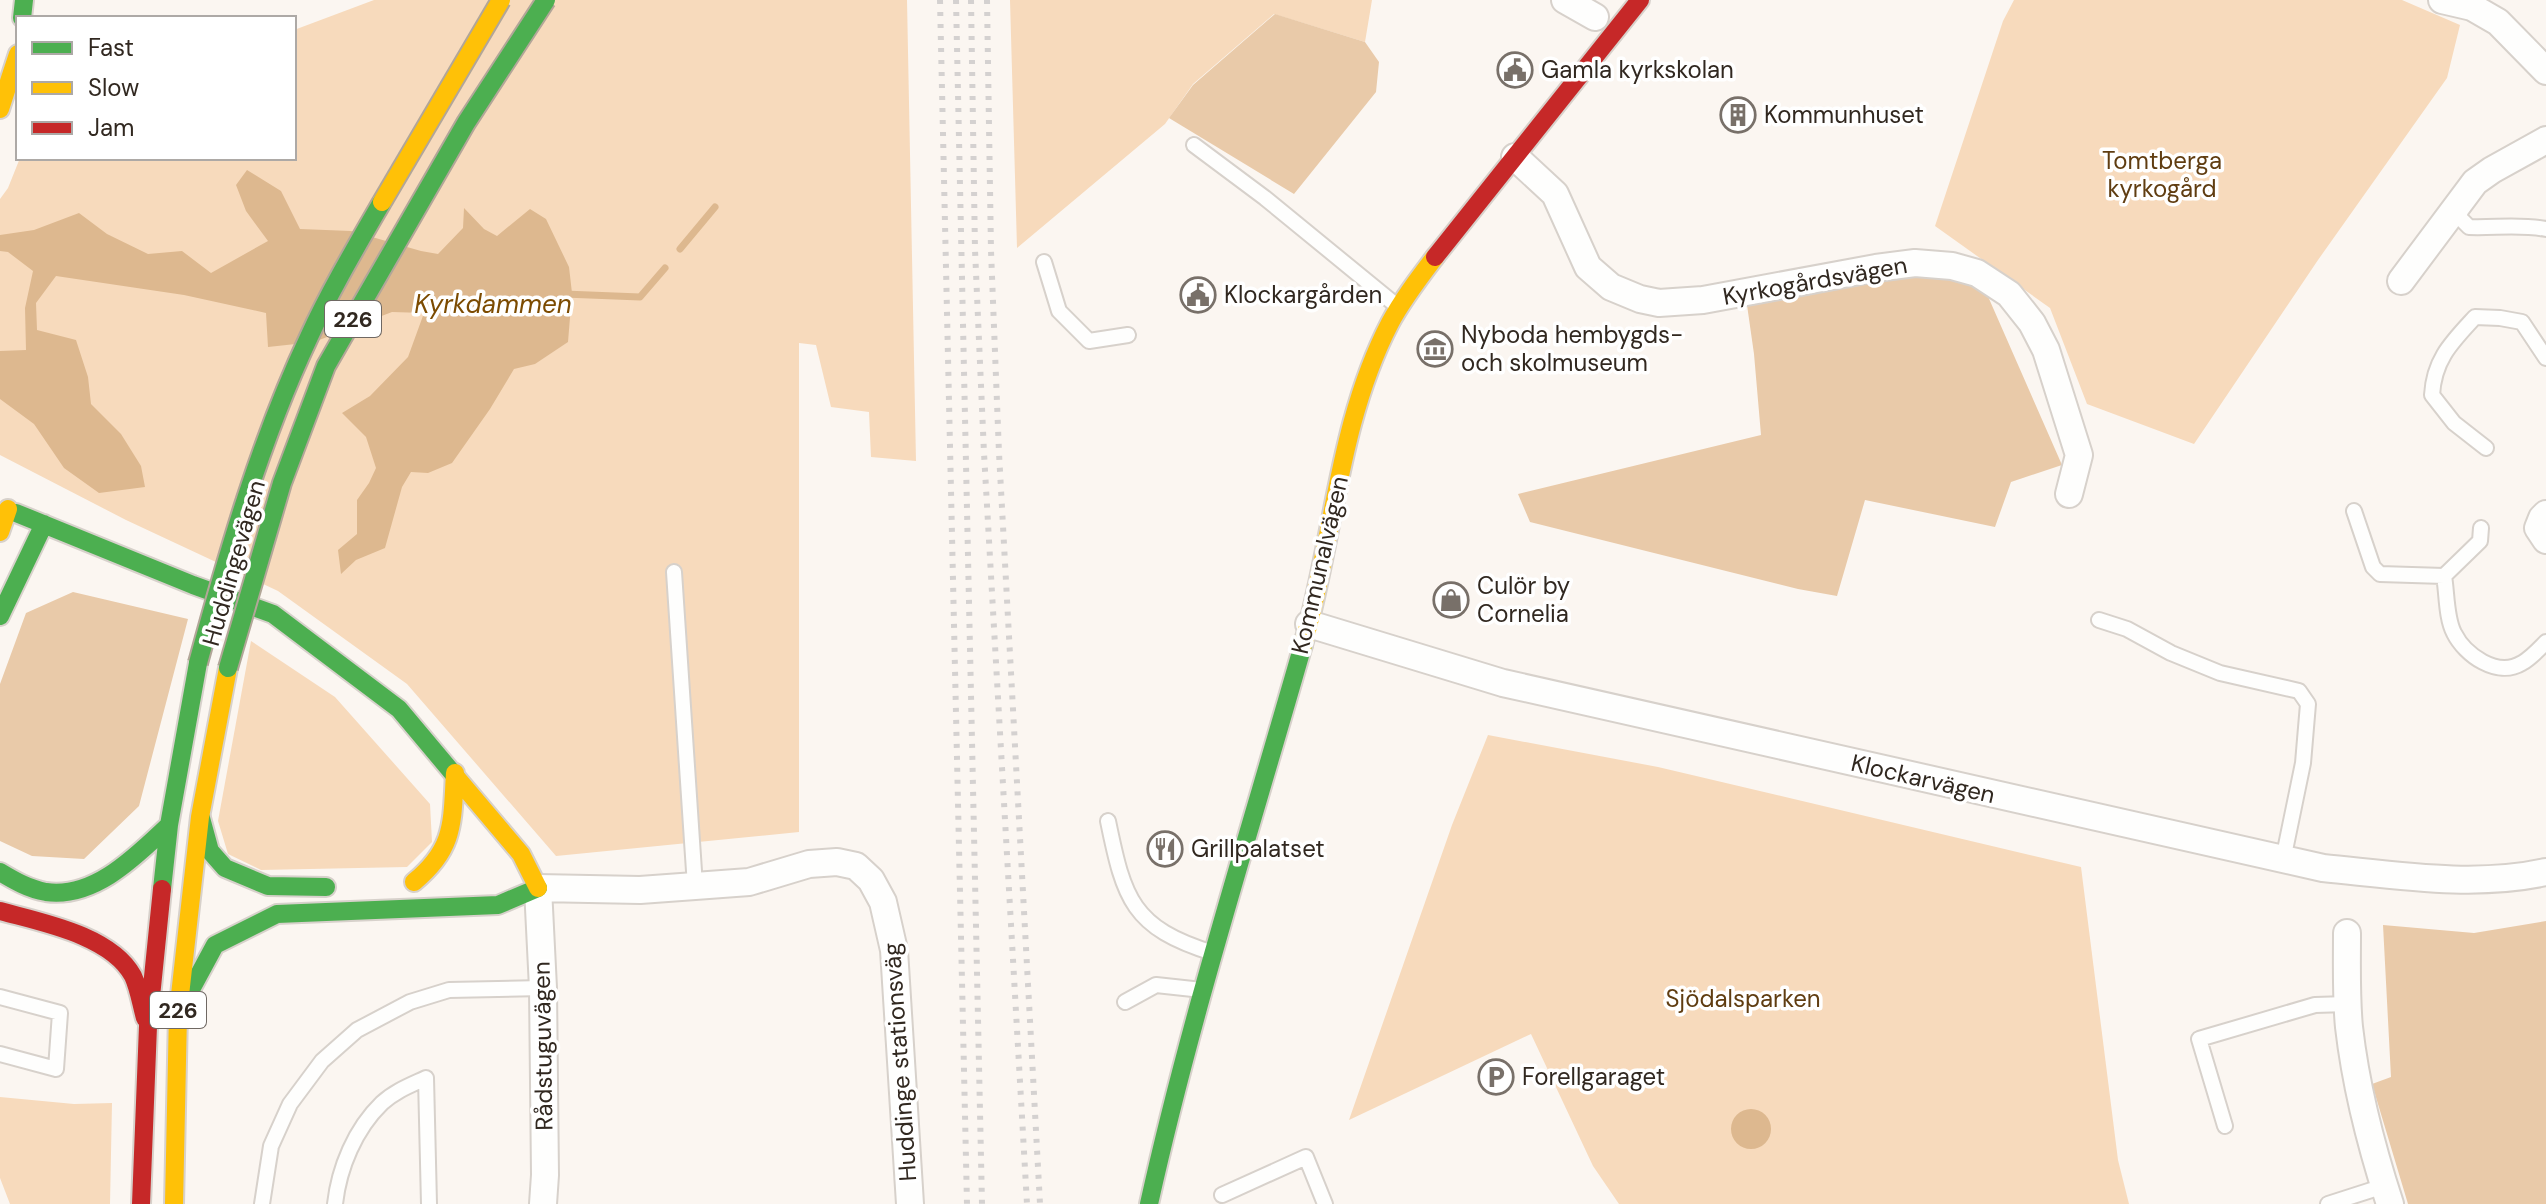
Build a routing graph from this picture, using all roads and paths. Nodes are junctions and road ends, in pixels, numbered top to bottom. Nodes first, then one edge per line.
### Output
1 (501, 0) edge
2 (546, 0) edge
3 (1565, 0) edge
4 (1640, 0) edge
5 (2442, 0) edge
6 (1595, 17) dead end
7 (16, 60) edge
8 (2546, 71) edge
9 (0, 109) edge
10 (2546, 140) edge
11 (1194, 145) dead end
12 (1515, 157) junction
13 (2458, 206) junction
14 (2546, 229) edge
15 (1044, 262) dead end
16 (2401, 281) dead end
17 (1398, 306) junction
18 (1128, 335) dead end
19 (2546, 358) edge
20 (2486, 448) dead end
21 (2069, 494) dead end
22 (3, 507) edge
23 (2354, 511) dead end
24 (2546, 514) edge
25 (44, 524) junction
26 (2481, 528) dead end
27 (0, 532) edge
28 (2546, 540) edge
29 (674, 572) dead end
30 (2444, 576) junction
31 (0, 616) edge
32 (2099, 620) dead end
33 (1309, 624) junction
34 (2546, 642) edge
35 (455, 773) junction
36 (200, 817) junction
37 (1108, 821) dead end
38 (169, 825) junction
39 (2283, 860) junction
40 (0, 872) edge
41 (2546, 872) edge
42 (506, 878) dead end
43 (444, 881) dead end
44 (347, 886) dead end
45 (695, 886) junction
46 (538, 888) junction
47 (0, 911) edge
48 (2347, 933) dead end
49 (1213, 953) junction
50 (543, 988) junction
51 (1203, 990) junction
52 (0, 997) edge
53 (1125, 1002) dead end
54 (2347, 1004) junction
55 (178, 1013) junction
56 (148, 1026) junction
57 (0, 1054) edge
58 (2225, 1126) dead end
59 (1222, 1195) dead end
60 (2387, 1195) edge
61 (141, 1204) edge
62 (174, 1204) edge
63 (262, 1204) edge
64 (335, 1204) edge
65 (429, 1204) edge
66 (543, 1204) edge
67 (910, 1204) edge
68 (1149, 1204) edge
69 (1325, 1204) edge
70 (2328, 1204) edge

1 - 38 main road, Huddingevägen / 226, bridge
2 - 36 main road, Huddingevägen / 226, bridge
3 - 6 street
4 - 12 main road, Kommunalvägen
5 - 8 street
7 - 9 main road
10 - 13 street
11 - 17 lane
12 - 17 main road, Kommunalvägen
12 - 21 street, Kyrkogårdsvägen
13 - 14 lane
13 - 16 street
15 - 18 lane
17 - 33 main road, Kommunalvägen
19 - 20 lane
22 - 25 main road
22 - 27 main road
23 - 30 lane
24 - 28 street
25 - 31 main road
25 - 35 main road
26 - 30 lane
29 - 45 lane
30 - 34 lane
32 - 39 lane
33 - 39 street, Klockarvägen
33 - 49 main road, Kommunalvägen
35 - 43 main road
35 - 46 main road
36 - 44 main road
36 - 55 main road, Huddingevägen / 226
37 - 49 lane
38 - 40 main road
38 - 56 main road, Huddingevägen / 226
39 - 41 street, Klockarvägen
42 - 46 main road
45 - 46 street, Huddinge stationsväg
45 - 67 street, Huddinge stationsväg
46 - 50 street, Rådstuguvägen
46 - 55 main road
47 - 56 main road
48 - 54 street
49 - 51 main road, Kommunalvägen
50 - 63 lane
50 - 66 street, Rådstuguvägen
51 - 53 lane
51 - 68 main road, Kommunalvägen
52 - 57 lane
54 - 58 lane
54 - 60 street
55 - 62 main road, Huddingevägen / 226
56 - 61 main road, Huddingevägen / 226
59 - 69 lane
60 - 70 lane
64 - 65 lane

